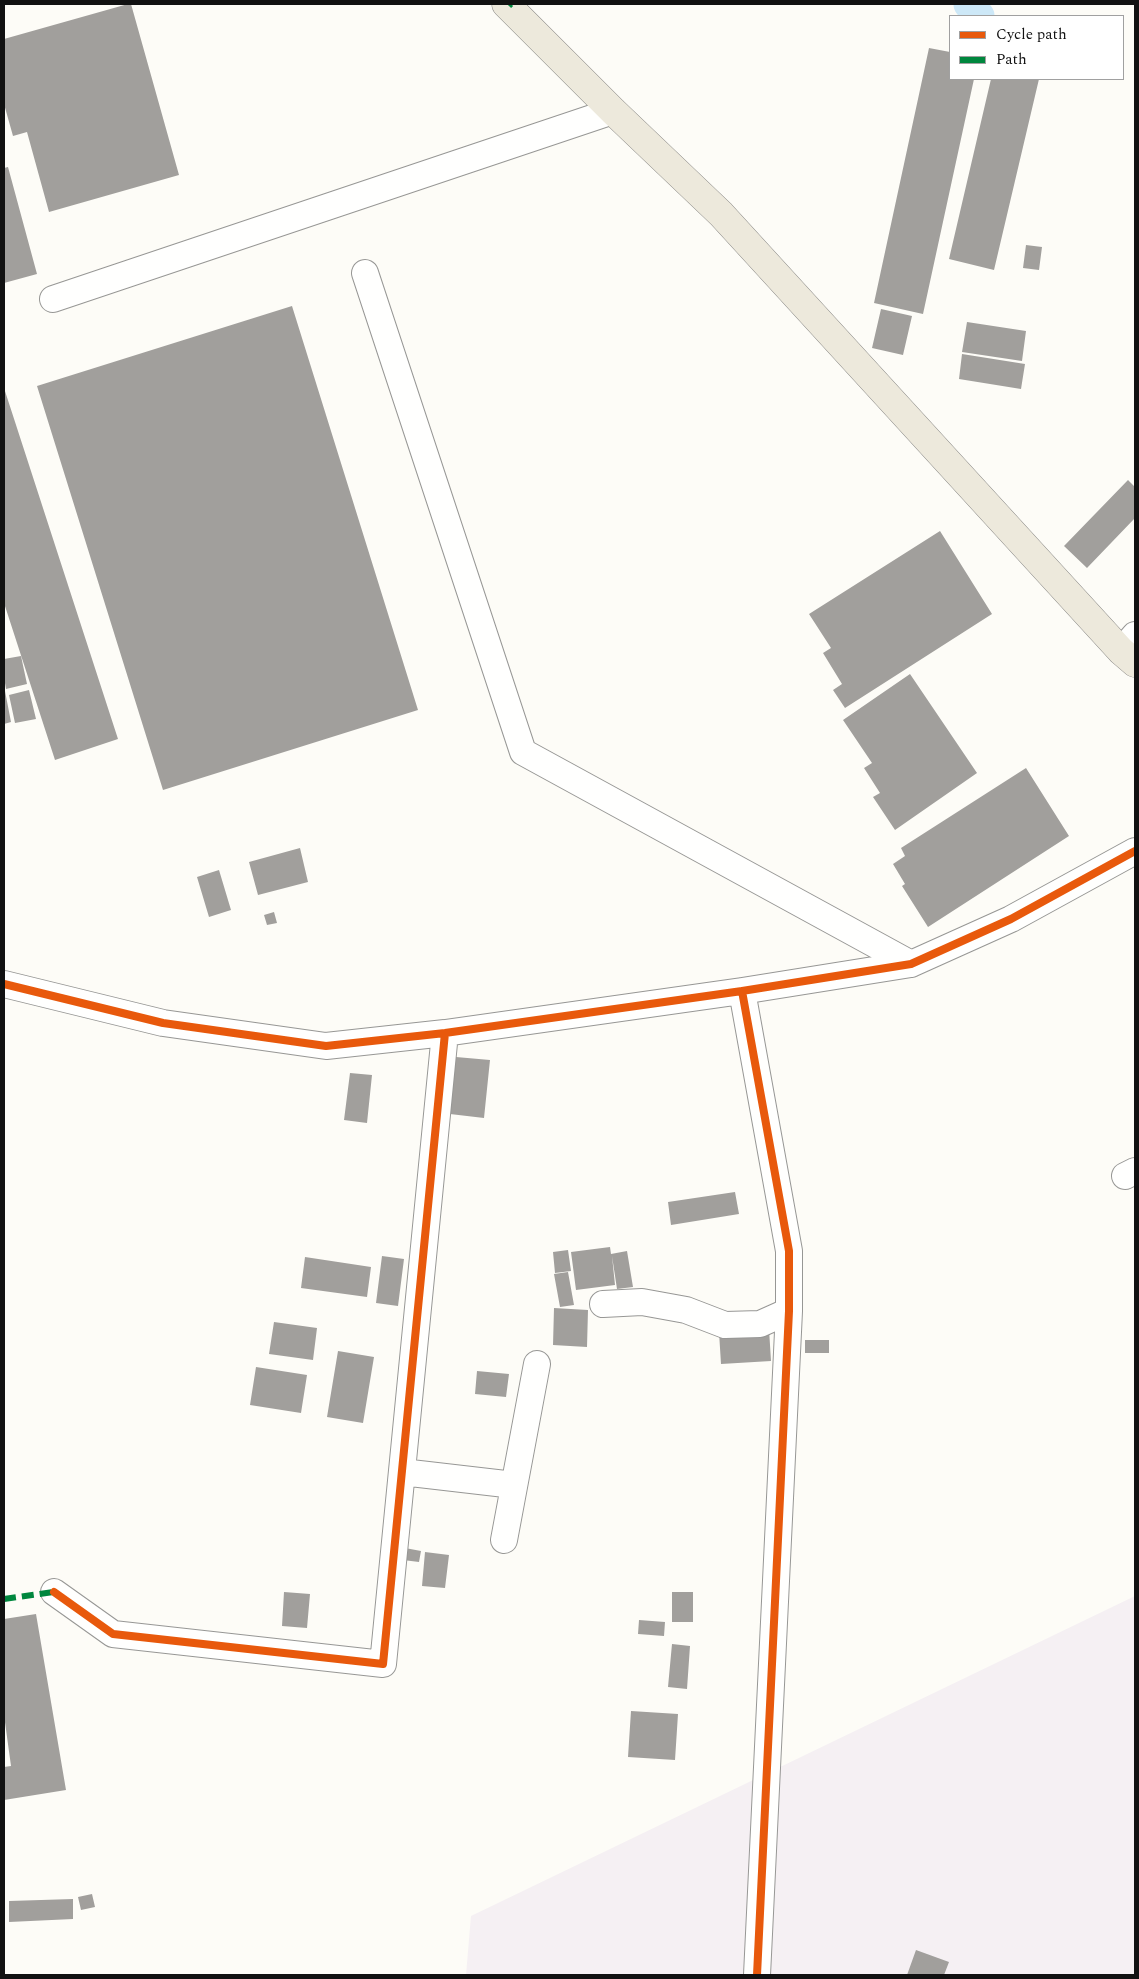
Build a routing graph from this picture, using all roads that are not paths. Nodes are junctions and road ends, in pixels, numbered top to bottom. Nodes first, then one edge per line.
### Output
1 (506, 4) edge
2 (614, 111) junction
3 (365, 273) dead end
4 (54, 299) dead end
5 (1131, 650) edge
6 (1135, 852) edge
7 (910, 964) junction
8 (4, 984) edge
9 (742, 991) junction
10 (445, 1034) junction
11 (603, 1304) dead end
12 (789, 1311) junction
13 (537, 1364) dead end
14 (402, 1472) junction
15 (514, 1485) junction
16 (504, 1540) dead end
17 (54, 1592) dead end
18 (757, 1975) edge

1 - 2 main road
2 - 4 street
2 - 5 main road
3 - 7 street
6 - 7 street
7 - 9 street
8 - 10 street
9 - 10 street
9 - 12 street
10 - 14 street
11 - 12 street
12 - 18 street
13 - 15 street
14 - 15 street
14 - 17 street
15 - 16 street

